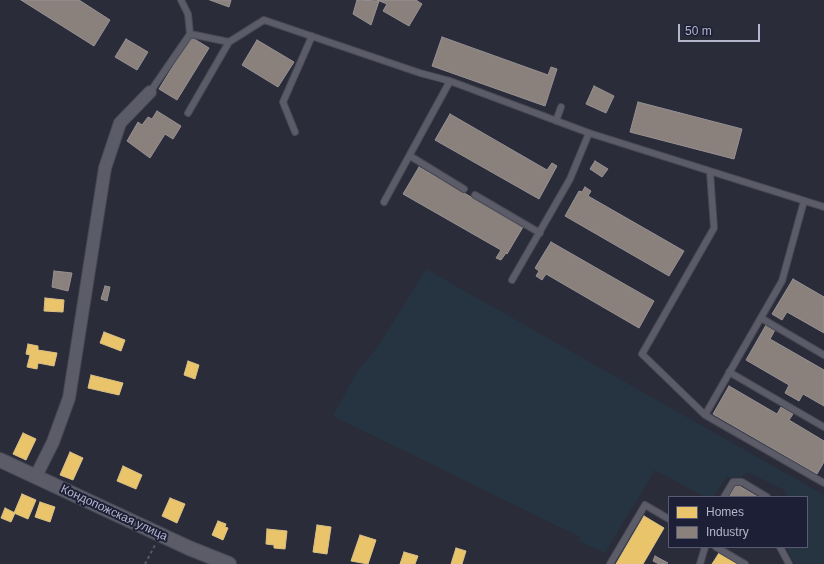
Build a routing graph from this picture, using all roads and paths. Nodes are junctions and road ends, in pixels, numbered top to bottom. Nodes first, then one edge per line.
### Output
1 (181, 0) edge
2 (190, 34) junction
3 (312, 36) junction
4 (229, 42) junction
5 (450, 81) junction
6 (150, 92) joint
7 (561, 107) dead end
8 (188, 113) dead end
9 (556, 121) junction
10 (295, 132) dead end
11 (589, 133) junction
12 (410, 156) junction
13 (710, 172) junction
14 (464, 189) dead end
15 (475, 195) dead end
16 (384, 202) dead end
17 (804, 202) junction
18 (824, 207) edge
19 (540, 232) junction
20 (512, 280) dead end
21 (761, 318) junction
22 (824, 355) edge
23 (730, 372) junction
24 (705, 415) junction
25 (824, 427) edge
26 (0, 460) edge
27 (36, 476) junction
28 (824, 483) edge
29 (725, 496) edge
30 (765, 496) edge
31 (668, 518) edge
32 (161, 534) junction
33 (705, 548) edge
34 (718, 548) edge
35 (781, 548) edge
36 (146, 564) edge
37 (229, 564) edge
38 (610, 564) edge
39 (700, 564) edge
40 (745, 564) edge
41 (789, 564) edge

1 - 2 lane
2 - 4 lane
2 - 6 lane
3 - 4 lane
3 - 5 lane
3 - 10 lane
4 - 8 lane
5 - 9 lane
5 - 12 lane
6 - 27 street
7 - 9 lane
9 - 11 lane
11 - 13 lane
11 - 19 lane
12 - 14 lane
12 - 16 lane
13 - 17 lane
13 - 24 lane
15 - 19 lane
17 - 18 lane
17 - 21 lane
19 - 20 lane
21 - 22 lane
21 - 23 lane
23 - 24 lane
23 - 25 lane
24 - 28 lane
26 - 27 street, Кондопожская улица
27 - 32 street, Кондопожская улица
29 - 30 lane
31 - 38 lane
32 - 36 path
32 - 37 street, Кондопожская улица
33 - 39 lane
34 - 40 lane
35 - 41 lane

